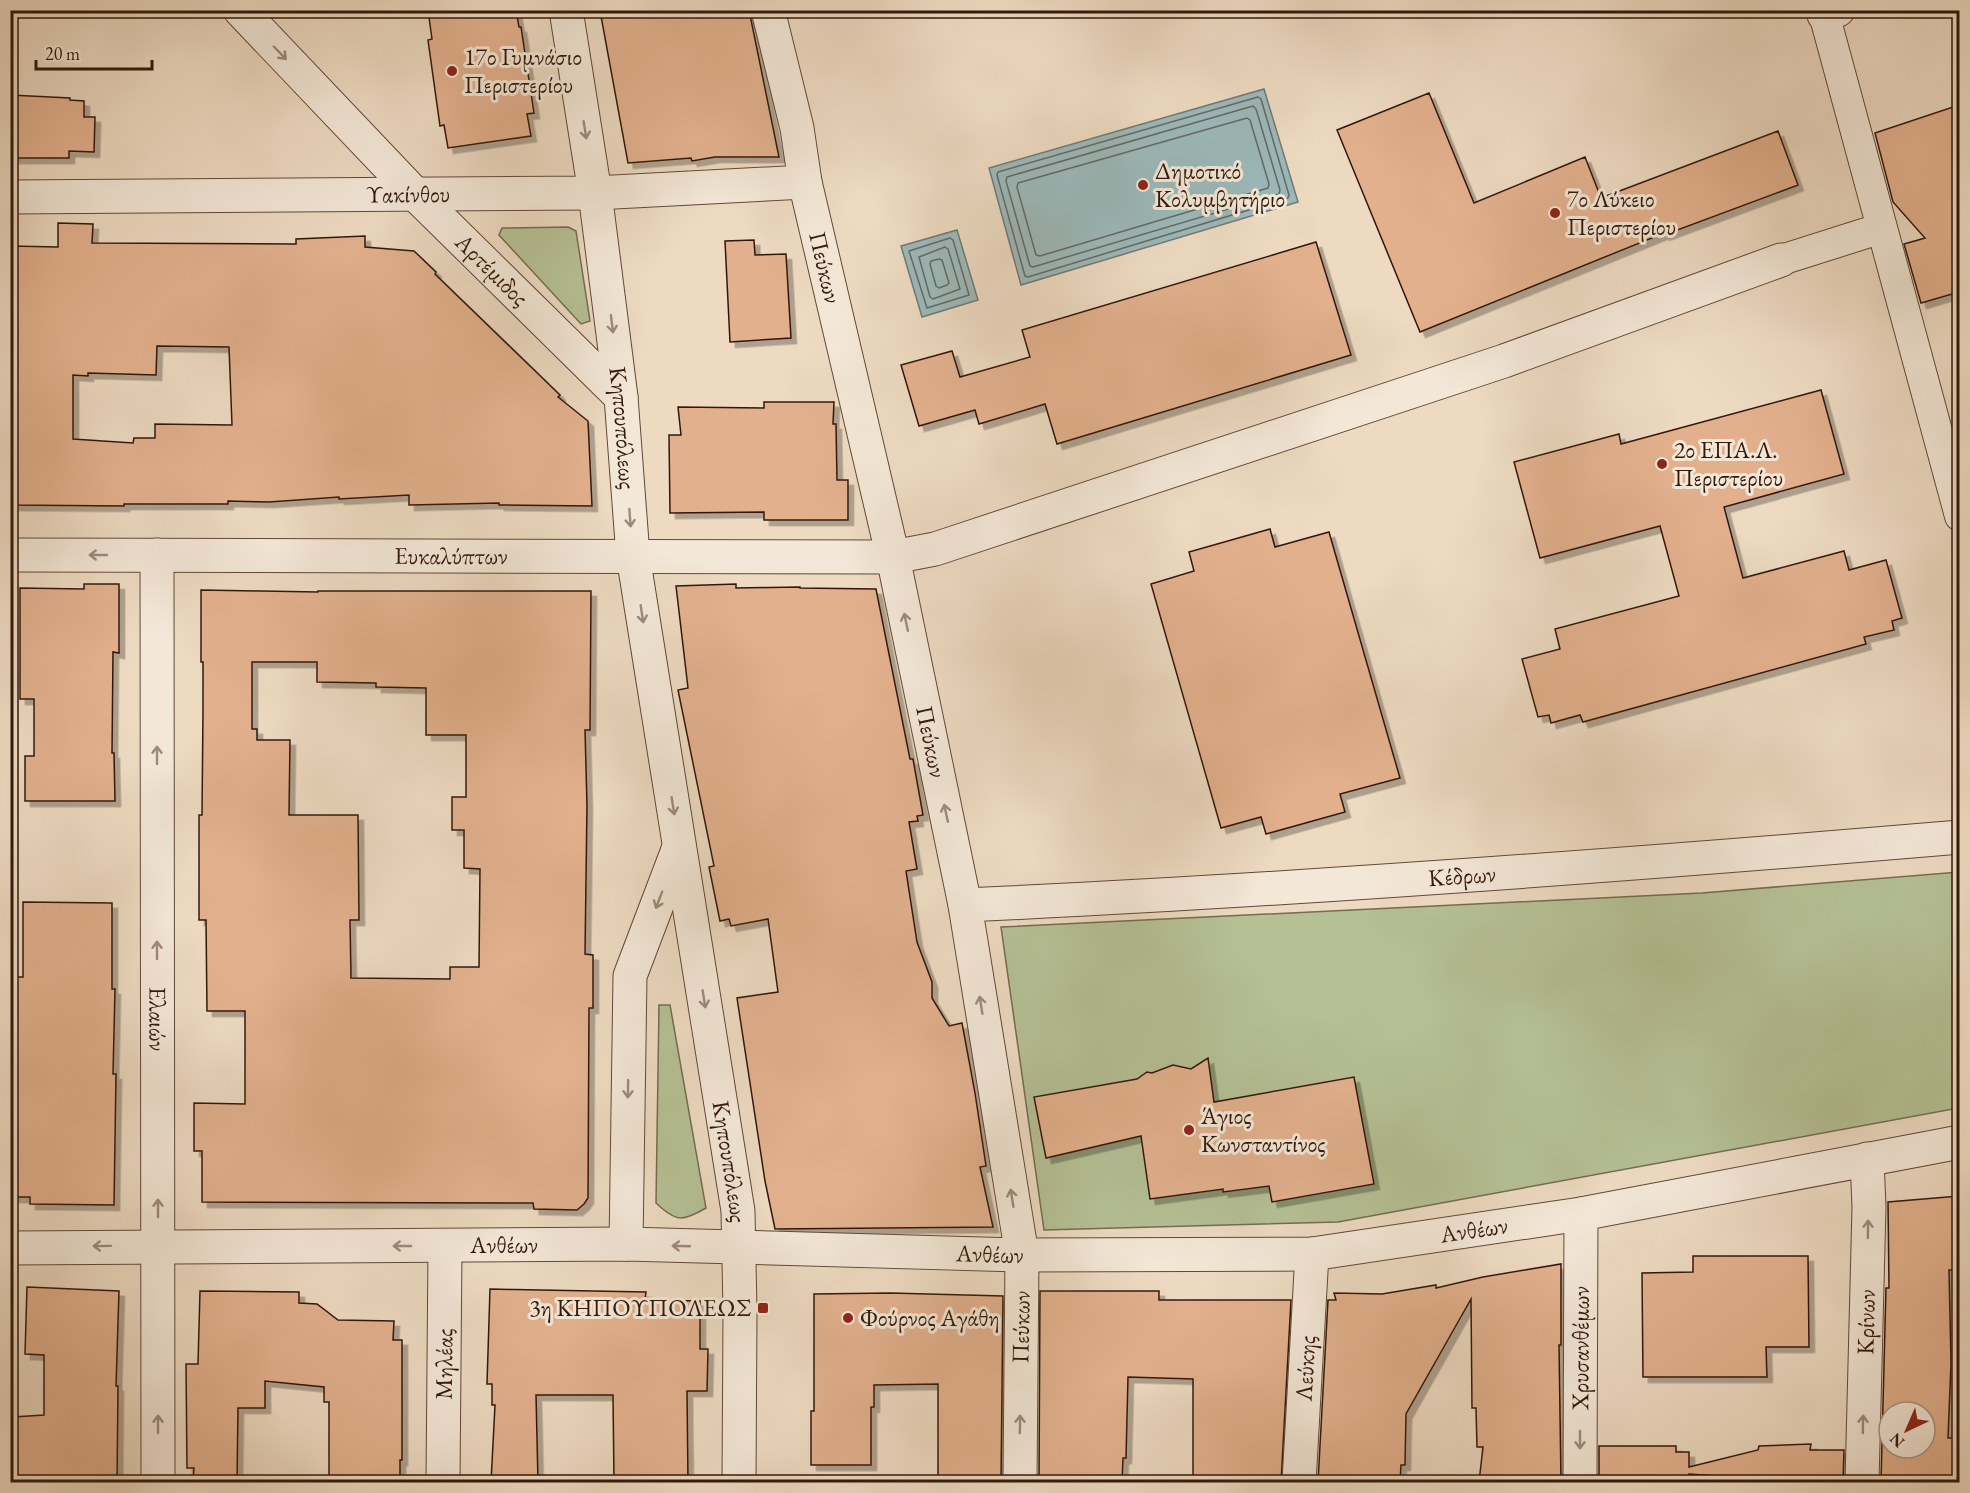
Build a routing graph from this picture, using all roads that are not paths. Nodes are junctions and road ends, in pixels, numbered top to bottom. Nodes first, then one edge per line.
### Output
1 (240, 10) edge
2 (566, 10) edge
3 (768, 10) edge
4 (1828, 12) edge
5 (805, 182) junction
6 (595, 193) junction
7 (416, 195) junction
8 (10, 197) edge
9 (1882, 228) junction
10 (1781, 260) joint
11 (621, 397) junction
12 (1959, 516) edge
13 (10, 555) edge
14 (157, 555) junction
15 (633, 556) junction
16 (893, 557) junction
17 (1959, 837) edge
18 (680, 845) junction
19 (965, 905) junction
20 (1959, 1142) edge
21 (1868, 1159) junction
22 (1581, 1214) junction
23 (626, 1244) junction
24 (158, 1245) junction
25 (445, 1246) junction
26 (10, 1248) edge
27 (740, 1249) junction
28 (1312, 1254) junction
29 (1022, 1255) junction
30 (158, 1482) edge
31 (443, 1482) edge
32 (739, 1482) edge
33 (1020, 1482) edge
34 (1299, 1482) edge
35 (1580, 1482) edge
36 (1862, 1482) edge

1 -> 7 street, Αρτέμιδος
2 -> 6 street, Κηπουπόλεως
3 - 5 street, Πεύκων
4 - 9 street
5 - 6 street, Υακίνθου
5 - 16 street, Πεύκων
6 - 7 street, Υακίνθου
6 -> 11 street, Κηπουπόλεως
7 - 8 street, Υακίνθου
7 - 11 street, Αρτέμιδος
9 - 10 street
9 - 12 street
10 - 16 street, Ευκαλύπτων
11 -> 15 street, Κηπουπόλεως
14 -> 13 street, Ευκαλύπτων
14 - 15 street, Ευκαλύπτων
24 -> 14 street, Ελαιών
15 - 16 street, Ευκαλύπτων
15 -> 18 street, Κηπουπόλεως
19 -> 16 street, Πεύκων
17 - 19 street, Κέδρων
18 -> 23 street
18 -> 27 street, Κηπουπόλεως
29 -> 19 street, Πεύκων
20 - 21 street, Ανθέων
21 - 22 street, Ανθέων
36 -> 21 street, Κρίνων
22 - 28 street, Ανθέων
22 -> 35 street, Χρυσανθέμων
23 - 25 street, Ανθέων
27 -> 23 street, Ανθέων
25 -> 24 street, Ανθέων
24 -> 26 street, Ανθέων
30 -> 24 street, Ελαιών
25 - 31 street, Μηλέας
27 - 29 street, Ανθέων
27 - 32 street, Κηπουπόλεως
28 - 29 street, Ανθέων
28 - 34 street, Λεύκης
33 -> 29 street, Πεύκων

